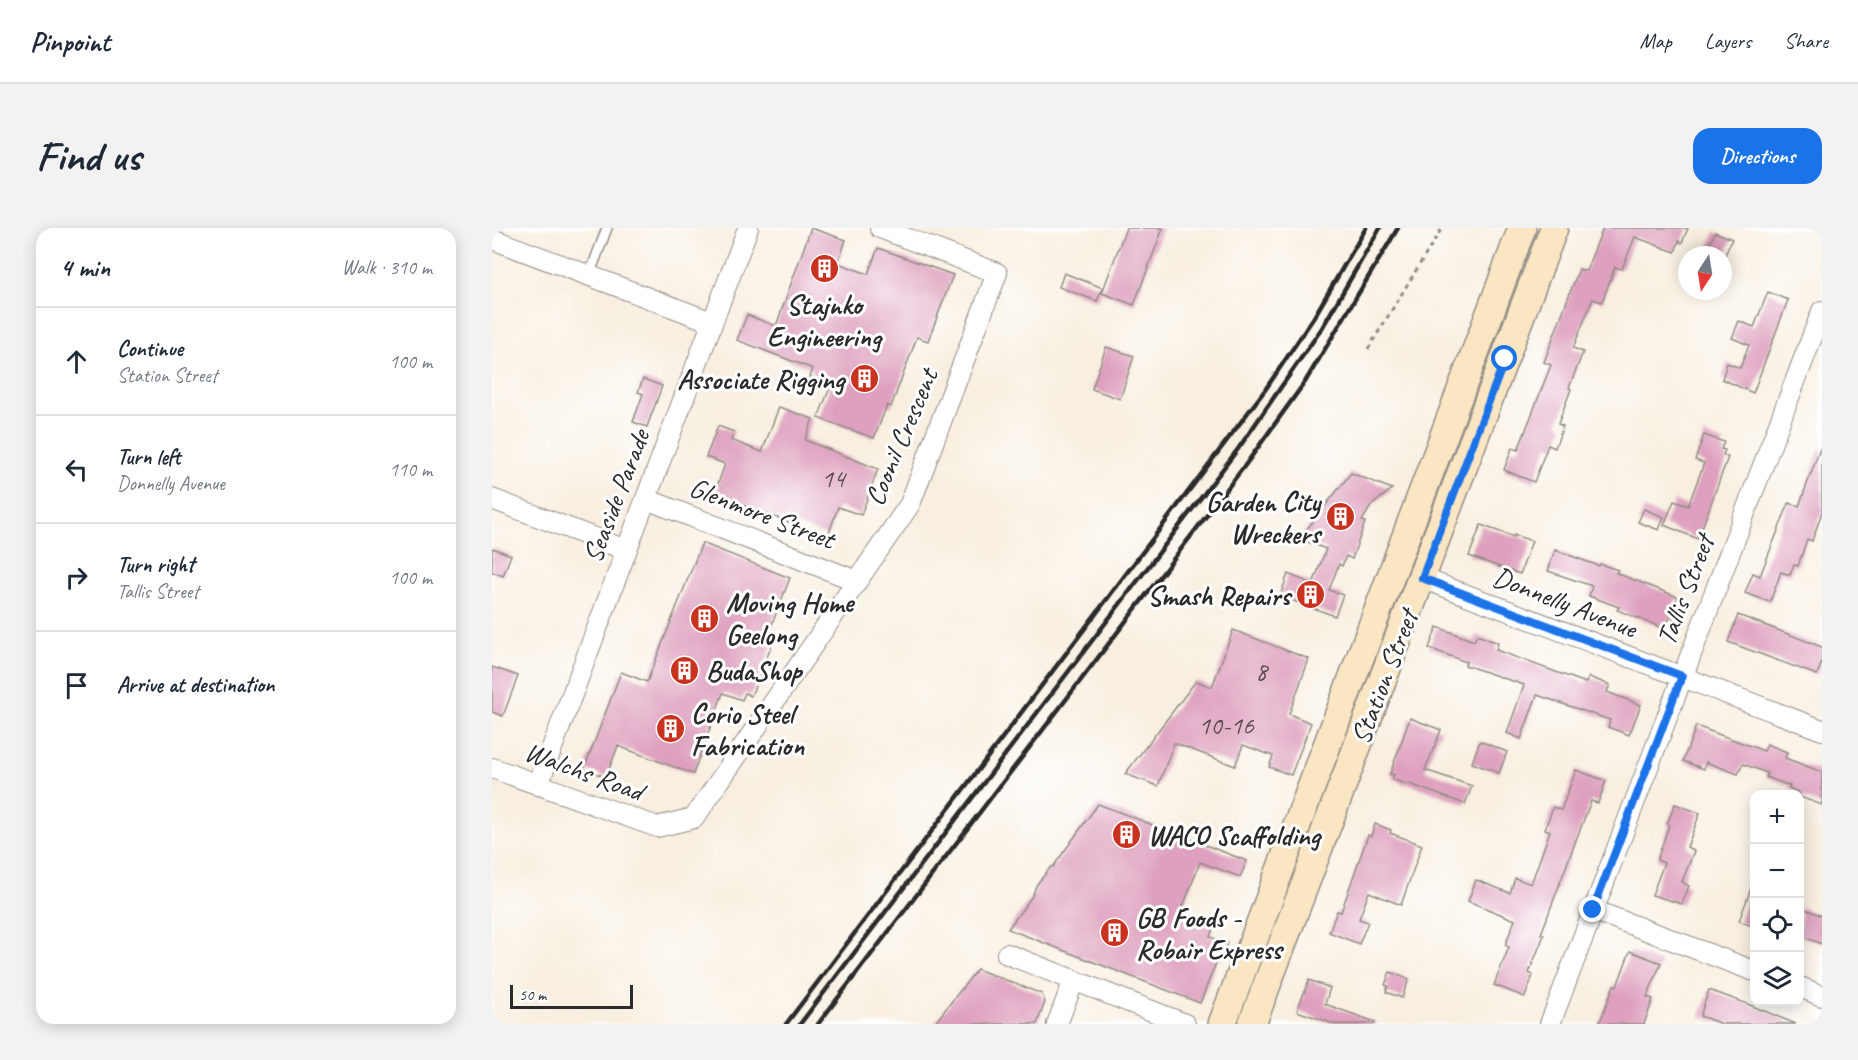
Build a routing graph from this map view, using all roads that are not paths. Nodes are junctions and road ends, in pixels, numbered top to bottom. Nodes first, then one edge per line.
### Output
1 (607, 228) edge
2 (748, 228) edge
3 (880, 228) edge
4 (1522, 228) edge
5 (1554, 228) edge
6 (492, 239) edge
7 (589, 276) junction
8 (1822, 311) edge
9 (712, 322) junction
10 (492, 499) edge
11 (646, 499) junction
12 (626, 550) junction
13 (1422, 578) junction
14 (857, 581) junction
15 (1682, 676) junction
16 (1822, 730) edge
17 (492, 768) edge
18 (538, 785) junction
19 (657, 827) joint
20 (1593, 910) junction
21 (1006, 954) dead end
22 (1750, 968) edge
23 (1074, 980) junction
24 (1804, 989) edge
25 (1822, 996) edge
26 (1057, 1024) edge
27 (1185, 1024) edge
28 (1222, 1024) edge
29 (1252, 1024) edge
30 (1550, 1024) edge

1 - 7 lane
2 - 9 street, Seaside Parade
3 - 14 street, Coonil Crescent
4 - 28 main road, Station Street
5 - 13 main road, Station Street
6 - 7 street
7 - 9 street
8 - 15 street, Tallis Street
9 - 11 street, Seaside Parade
10 - 12 street
11 - 12 street, Seaside Parade
11 - 14 street, Glenmore Street
12 - 18 street, Seaside Parade
13 - 15 street, Donnelly Avenue
13 - 29 main road, Station Street
14 - 19 street, Coonil Crescent
15 - 16 street, Donnelly Avenue
15 - 20 street, Tallis Street
17 - 18 street, Walchs Road
18 - 19 street, Walchs Road
20 - 22 street
20 - 30 street, Tallis Street
21 - 23 street
23 - 26 street
23 - 27 street
24 - 25 street

